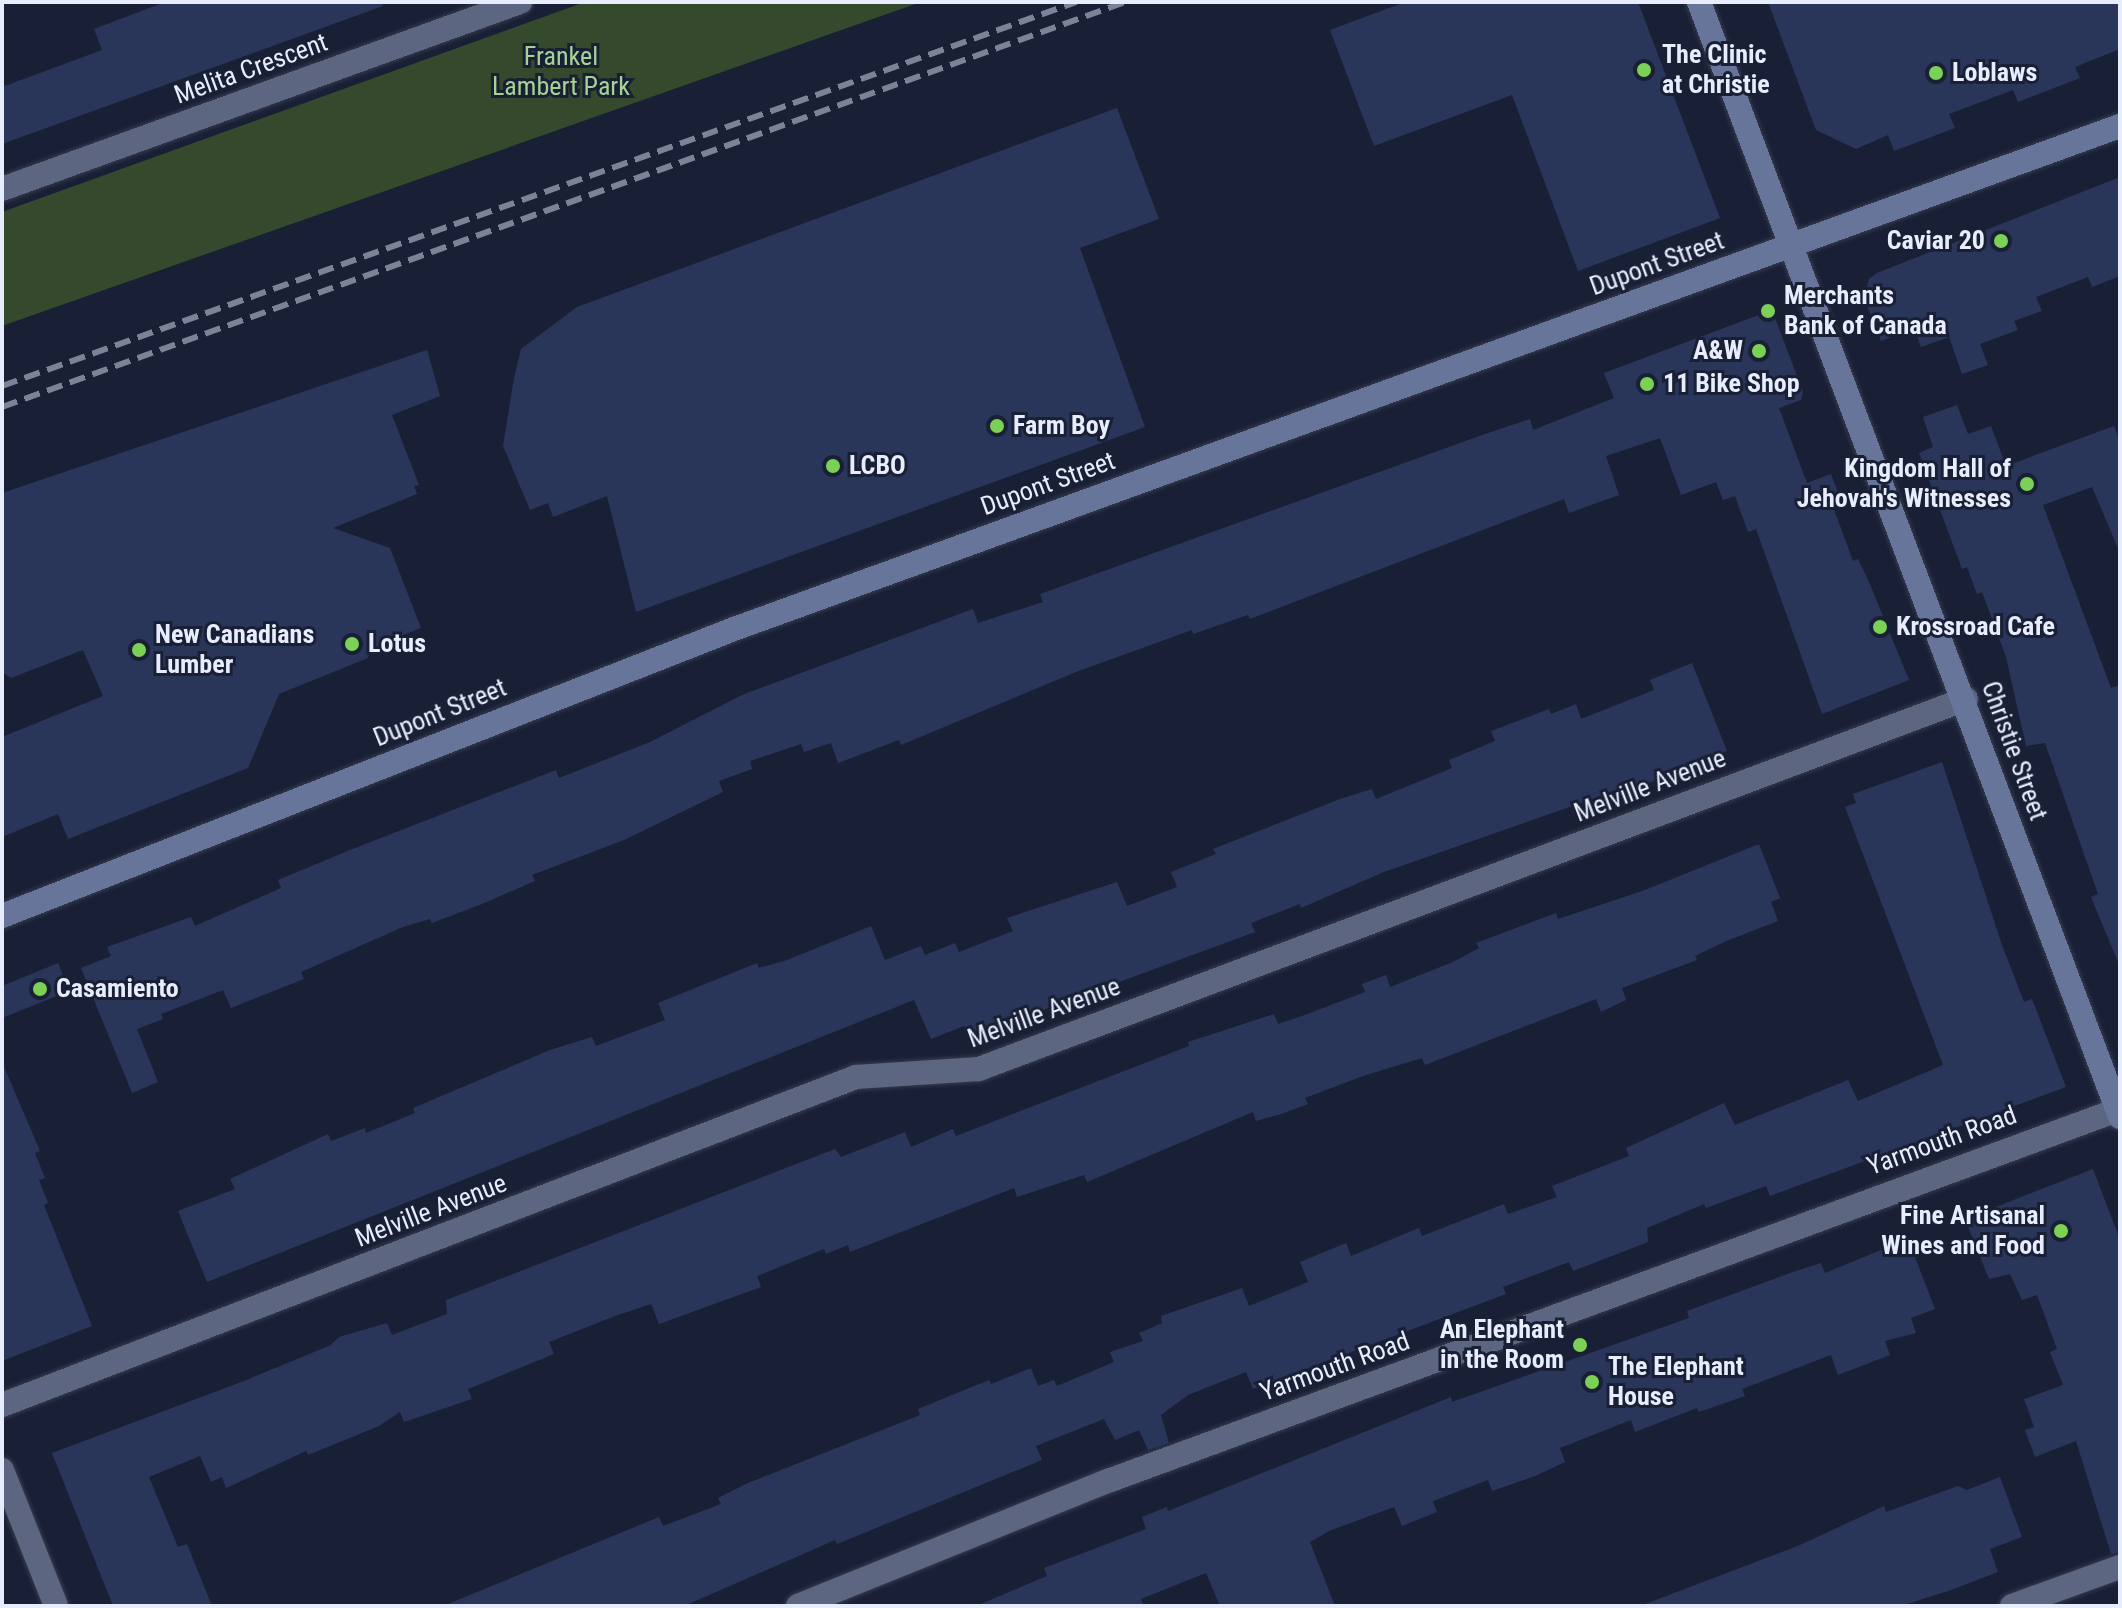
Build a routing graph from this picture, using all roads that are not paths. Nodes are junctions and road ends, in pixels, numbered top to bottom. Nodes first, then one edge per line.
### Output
1 (520, 2) edge
2 (1699, 2) edge
3 (2120, 126) edge
4 (2, 189) edge
5 (1794, 245) junction
6 (1966, 699) junction
7 (2, 916) edge
8 (2119, 1112) edge
9 (2, 1405) edge
10 (2, 1470) edge
11 (2120, 1567) edge
12 (56, 1606) edge
13 (798, 1606) edge
14 (2012, 1606) edge

1 - 4 street, Melita Crescent
2 - 5 main road, Christie Street
3 - 5 main road, Dupont Street
5 - 6 main road, Christie Street
5 - 7 main road, Dupont Street
6 - 8 main road, Christie Street
6 - 9 street, Melville Avenue
8 - 13 street, Yarmouth Road
10 - 12 street
11 - 14 street

